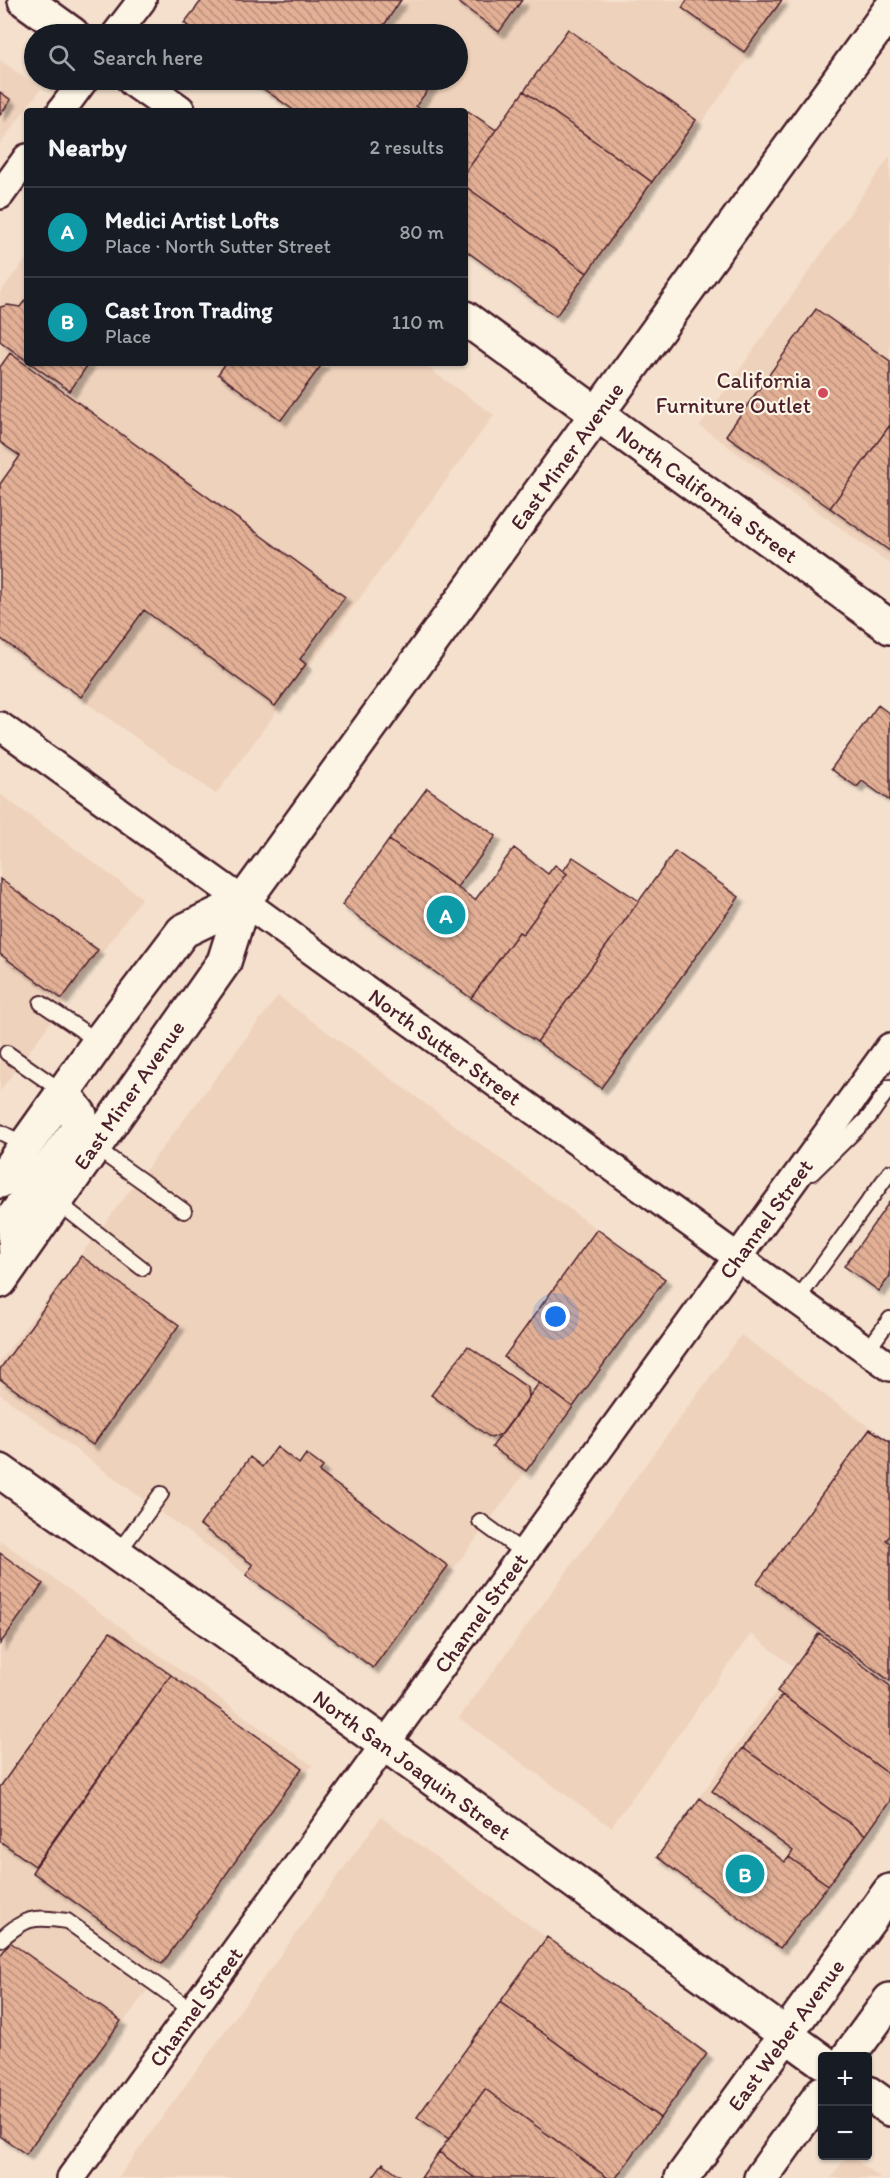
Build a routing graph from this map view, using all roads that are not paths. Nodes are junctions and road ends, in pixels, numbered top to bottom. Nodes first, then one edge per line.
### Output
1 (25, 0) edge
2 (142, 0) edge
3 (890, 10) edge
4 (58, 24) edge
5 (124, 24) edge
6 (77, 90) edge
7 (149, 90) edge
8 (63, 108) edge
9 (174, 108) edge
10 (24, 162) edge
11 (0, 195) edge
12 (468, 320) edge
13 (597, 414) junction
14 (890, 627) edge
15 (0, 726) edge
16 (243, 902) junction
17 (41, 1003) dead end
18 (99, 1042) junction
19 (890, 1047) edge
20 (7, 1053) dead end
21 (890, 1088) edge
22 (63, 1092) junction
23 (13, 1138) edge
24 (93, 1146) junction
25 (890, 1172) edge
26 (0, 1181) edge
27 (48, 1189) junction
28 (184, 1211) dead end
29 (766, 1218) junction
30 (738, 1257) junction
31 (142, 1268) dead end
32 (8, 1269) edge
33 (797, 1300) junction
34 (890, 1319) edge
35 (867, 1351) junction
36 (890, 1368) edge
37 (0, 1471) edge
38 (160, 1494) dead end
39 (480, 1521) dead end
40 (524, 1553) junction
41 (117, 1554) junction
42 (386, 1745) junction
43 (890, 1892) edge
44 (0, 1940) edge
45 (890, 2000) edge
46 (193, 2011) junction
47 (786, 2035) junction
48 (852, 2052) edge
49 (818, 2058) edge
50 (872, 2096) edge
51 (818, 2099) edge
52 (890, 2109) edge
53 (72, 2178) edge
54 (682, 2178) edge
55 (761, 2178) edge

1 - 4 street
2 - 5 street
3 - 13 street, East Miner Avenue
6 - 8 street
7 - 9 street
10 - 11 street
12 - 13 street, North California Street
13 - 14 street, North California Street
13 - 16 street, East Miner Avenue
15 - 16 street, North Sutter Street
16 - 18 street, East Miner Avenue
16 - 24 street, East Miner Avenue
16 - 30 street, North Sutter Street
17 - 18 lane
18 - 22 street, East Miner Avenue
19 - 29 street, Channel Street
20 - 22 lane
21 - 29 lane
22 - 23 street, East Miner Avenue
22 - 27 street
23 - 26 street, East Miner Avenue
23 - 27 street
24 - 27 street, East Miner Avenue
24 - 28 lane
25 - 33 lane
27 - 31 lane
27 - 32 street, East Miner Avenue
29 - 30 street, Channel Street
30 - 33 street, North Sutter Street
30 - 40 street, Channel Street
33 - 35 street, North Sutter Street
34 - 35 lane
35 - 36 street, North Sutter Street
37 - 41 street, North San Joaquin Street
38 - 41 lane
39 - 40 lane
40 - 42 street, Channel Street
41 - 42 street, North San Joaquin Street
42 - 46 street, Channel Street
42 - 47 street, North San Joaquin Street
43 - 47 street, East Weber Avenue
44 - 46 lane
45 - 48 street
46 - 53 street, Channel Street
47 - 49 street, North San Joaquin Street
47 - 54 street, East Weber Avenue
50 - 52 street
51 - 55 street

